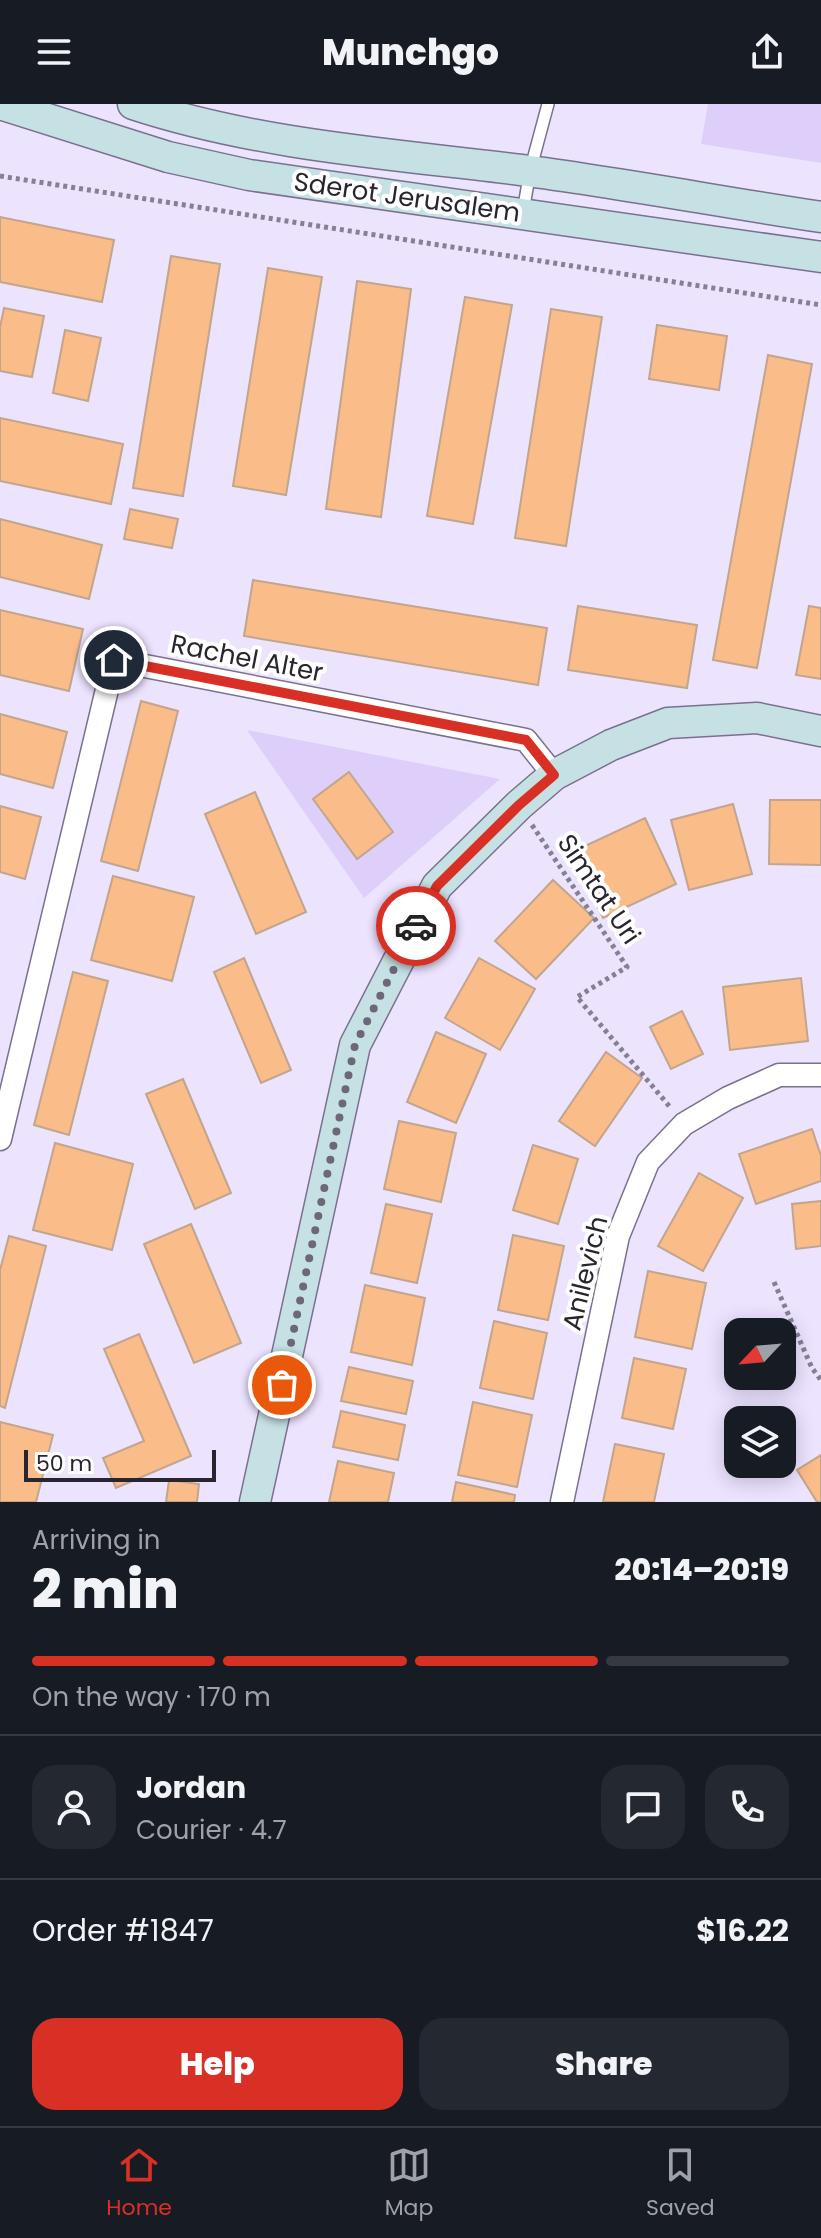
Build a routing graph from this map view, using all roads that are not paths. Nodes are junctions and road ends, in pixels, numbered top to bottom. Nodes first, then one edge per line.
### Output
1 (0, 104) edge
2 (133, 104) edge
3 (548, 104) edge
4 (530, 171) junction
5 (523, 212) junction
6 (821, 217) edge
7 (821, 257) edge
8 (821, 731) edge
9 (554, 775) junction
10 (821, 1075) edge
11 (0, 1139) edge
12 (255, 1502) edge
13 (562, 1502) edge

1 - 5 main road, Sderot Jerusalem
2 - 4 main road, Sderot Jerusalem
3 - 4 lane
4 - 5 lane
4 - 6 main road, Sderot Jerusalem
5 - 7 main road, Sderot Jerusalem
8 - 9 main road
9 - 11 street, Rachel Alter
9 - 12 main road
10 - 13 street, Anilevich

